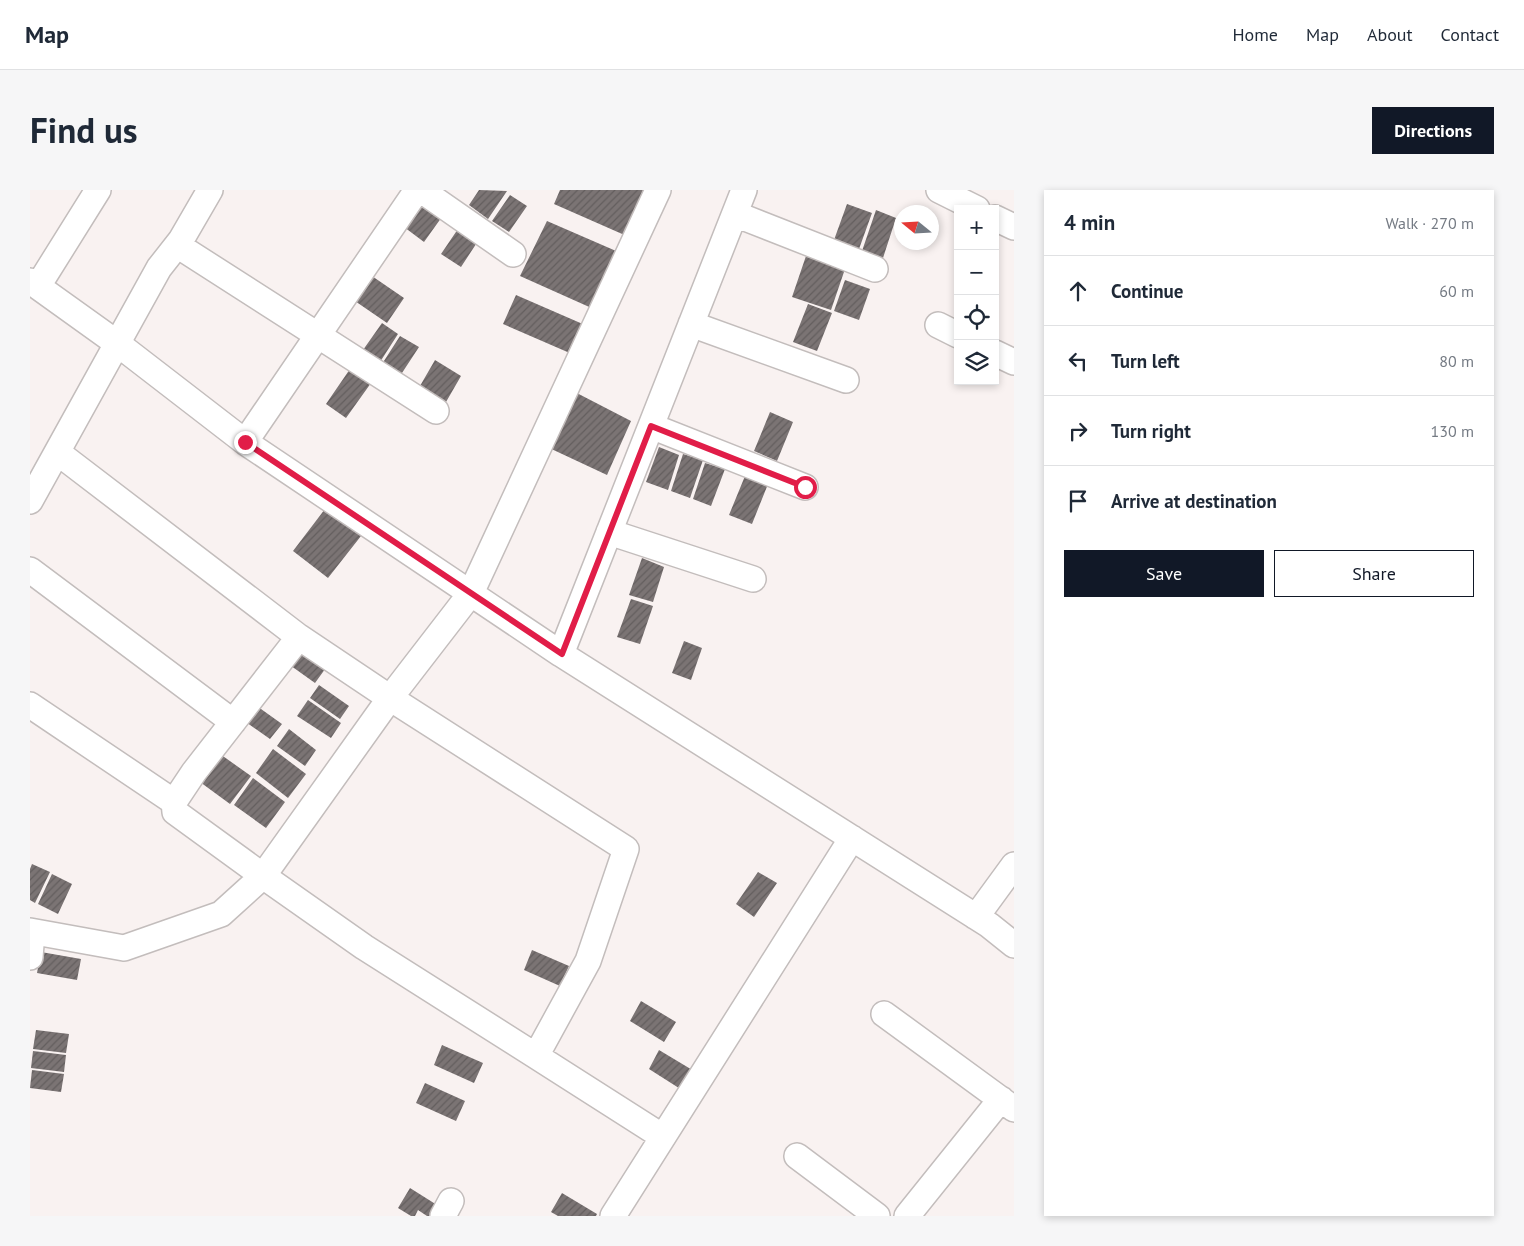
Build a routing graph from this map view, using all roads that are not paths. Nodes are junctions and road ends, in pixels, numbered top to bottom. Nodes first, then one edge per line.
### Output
1 (98, 190) edge
2 (210, 190) edge
3 (417, 190) edge
4 (421, 190) edge
5 (658, 190) edge
6 (744, 190) edge
7 (939, 190) edge
8 (969, 205) edge
9 (735, 214) junction
10 (999, 220) edge
11 (1014, 227) edge
12 (177, 245) junction
13 (513, 254) dead end
14 (875, 269) dead end
15 (34, 284) edge
16 (691, 324) junction
17 (318, 335) junction
18 (118, 344) junction
19 (999, 355) edge
20 (1014, 362) edge
21 (846, 380) dead end
22 (436, 411) dead end
23 (651, 426) junction
24 (245, 442) junction
25 (57, 452) junction
26 (805, 487) dead end
27 (30, 502) edge
28 (609, 532) junction
29 (30, 570) edge
30 (752, 579) dead end
31 (471, 593) junction
32 (299, 636) junction
33 (562, 654) junction
34 (390, 698) junction
35 (30, 705) edge
36 (233, 722) junction
37 (174, 802) junction
38 (852, 838) junction
39 (1014, 865) edge
40 (263, 876) junction
41 (976, 917) junction
42 (31, 932) edge
43 (1014, 945) edge
44 (30, 957) edge
45 (884, 1014) dead end
46 (536, 1056) junction
47 (1007, 1104) edge
48 (663, 1137) junction
49 (797, 1156) dead end
50 (613, 1216) edge
51 (877, 1216) edge
52 (907, 1216) edge

1 - 15 street
2 - 12 street
3 - 17 street
4 - 13 street
5 - 31 street
6 - 9 street
7 - 8 street
9 - 14 street
9 - 16 street
10 - 11 street
12 - 17 street
12 - 18 street
15 - 18 street
16 - 21 street
16 - 23 street
17 - 22 street
17 - 24 street
18 - 24 street
18 - 25 street
19 - 20 street
23 - 26 street
23 - 28 street
24 - 31 street
25 - 27 street
25 - 32 street
28 - 30 street
28 - 33 street
29 - 36 street
31 - 33 street
31 - 34 street
32 - 34 street
32 - 36 street
33 - 38 street
34 - 40 street
34 - 46 street
35 - 37 street
36 - 37 street
37 - 40 street
38 - 41 street
38 - 48 street
39 - 41 street
40 - 42 street
40 - 46 street
41 - 43 street
42 - 44 street
45 - 47 street
46 - 48 street
47 - 52 street
48 - 50 street
49 - 51 street

